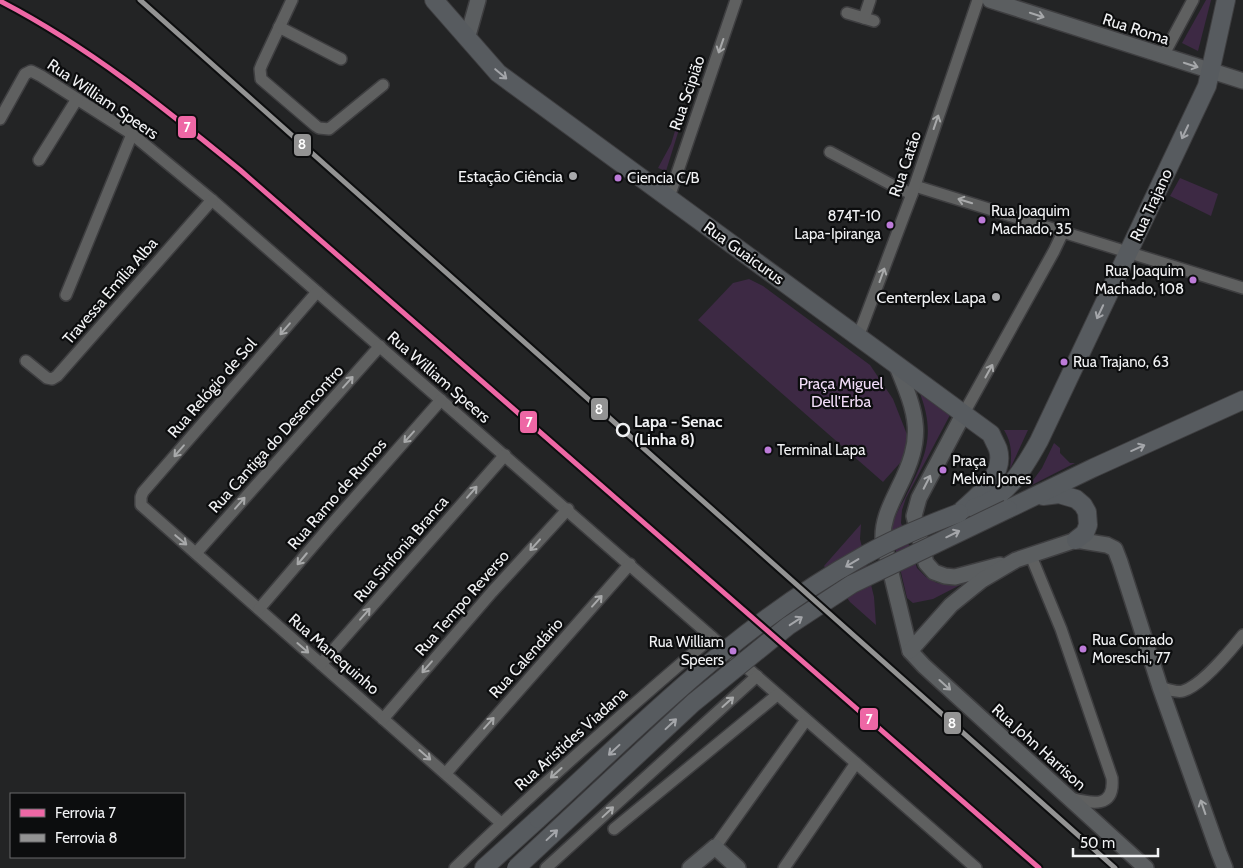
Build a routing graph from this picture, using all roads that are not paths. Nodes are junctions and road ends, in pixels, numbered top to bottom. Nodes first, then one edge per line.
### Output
1 (292, 0) edge
2 (434, 0) edge
3 (478, 0) edge
4 (736, 0) edge
5 (870, 0) edge
6 (978, 0) edge
7 (990, 0) edge
8 (1193, 0) edge
9 (1226, 0) edge
10 (847, 12) dead end
11 (278, 27) junction
12 (467, 39) junction
13 (1163, 56) junction
14 (341, 59) dead end
15 (1211, 71) junction
16 (1243, 82) edge
17 (383, 85) dead end
18 (77, 99) junction
19 (0, 119) edge
20 (132, 134) junction
21 (830, 152) dead end
22 (39, 160) dead end
23 (913, 190) junction
24 (669, 197) junction
25 (212, 200) junction
26 (1063, 232) junction
27 (1128, 252) junction
28 (1243, 288) edge
29 (317, 292) junction
30 (66, 294) dead end
31 (858, 337) junction
32 (380, 346) junction
33 (26, 361) dead end
34 (896, 364) junction
35 (442, 400) junction
36 (1243, 400) edge
37 (964, 413) junction
38 (505, 455) junction
39 (1033, 498) junction
40 (144, 509) joint
41 (568, 509) junction
42 (959, 512) junction
43 (1076, 540) junction
44 (196, 553) junction
45 (1023, 558) junction
46 (630, 564) junction
47 (259, 609) junction
48 (1243, 635) edge
49 (712, 637) junction
50 (1239, 647) edge
51 (910, 651) junction
52 (321, 664) junction
53 (757, 676) junction
54 (1160, 686) junction
55 (777, 695) junction
56 (383, 719) junction
57 (806, 720) junction
58 (856, 763) junction
59 (446, 773) junction
60 (1069, 798) junction
61 (501, 823) junction
62 (614, 830) dead end
63 (715, 847) junction
64 (455, 868) edge
65 (484, 868) edge
66 (516, 868) edge
67 (546, 868) edge
68 (690, 868) edge
69 (704, 868) edge
70 (738, 868) edge
71 (784, 868) edge
72 (976, 868) edge
73 (1146, 868) edge
74 (1225, 868) edge

1 - 11 street
2 - 12 main road, Rua Guaicurus
3 - 12 street
4 -> 24 street, Rua Scipião
5 - 10 street
23 -> 6 street, Rua Catão
7 -> 13 street, Rua Roma
8 - 13 street
9 - 15 main road, Rua Trajano
11 - 14 street
11 - 17 street
12 -> 24 main road, Rua Guaicurus
13 -> 15 street, Rua Roma
15 - 16 street, Rua Roma
15 -> 27 main road, Rua Trajano
18 - 19 street, Rua William Speers
18 - 20 street, Rua William Speers
18 - 22 street
20 - 25 street, Rua William Speers
20 - 30 street
21 - 23 street
26 -> 23 street
31 -> 23 street, Rua Catão
24 - 31 main road, Rua Guaicurus
25 - 29 street, Rua William Speers
25 - 33 street, Travessa Emília Alba
26 - 27 street
37 -> 26 street
27 - 28 street
27 -> 42 main road, Rua Trajano
29 - 32 street, Rua William Speers
29 -> 40 street, Rua Relógio de Sol
31 - 34 main road, Rua Guaicurus
32 - 35 street, Rua William Speers
44 -> 32 street, Rua Cantiga do Desencontro
34 - 37 main road, Rua Guaicurus
34 - 51 street
35 - 38 street, Rua William Speers
35 -> 47 street, Rua Ramo de Rumos
39 -> 36 main road
37 - 42 main road, Rua Guaicurus
45 -> 37 street
38 - 41 street, Rua William Speers
52 -> 38 street, Rua Sinfonia Branca
39 - 43 main road
66 -> 39 main road, bridge
40 -> 44 street, Rua Manequinho
41 - 46 street, Rua William Speers
41 -> 56 street, Rua Tempo Reverso
42 -> 65 main road, bridge
43 - 45 street
43 - 54 street
44 - 47 street, Rua Manequinho
45 - 51 street
45 - 60 street
46 - 49 street, Rua William Speers
59 -> 46 street, Rua Calendário
47 -> 52 street, Rua Manequinho
48 - 50 street
49 - 53 street, Rua William Speers
49 -> 61 street, Rua Aristides Viadana
50 - 54 street
51 -> 60 street, Rua John Harrison
52 - 56 street, Rua Manequinho
53 - 55 street, Rua William Speers
67 -> 53 street
74 -> 54 street
55 - 57 street, Rua William Speers
55 - 62 street
56 -> 59 street, Rua Manequinho
57 - 58 street, Rua William Speers
57 - 63 street
58 - 71 street
58 - 72 street, Rua William Speers
59 - 61 street, Rua Manequinho
60 - 73 street, Rua John Harrison
61 - 64 street, Rua Aristides Viadana
63 - 68 street
63 - 69 street
63 - 70 street

